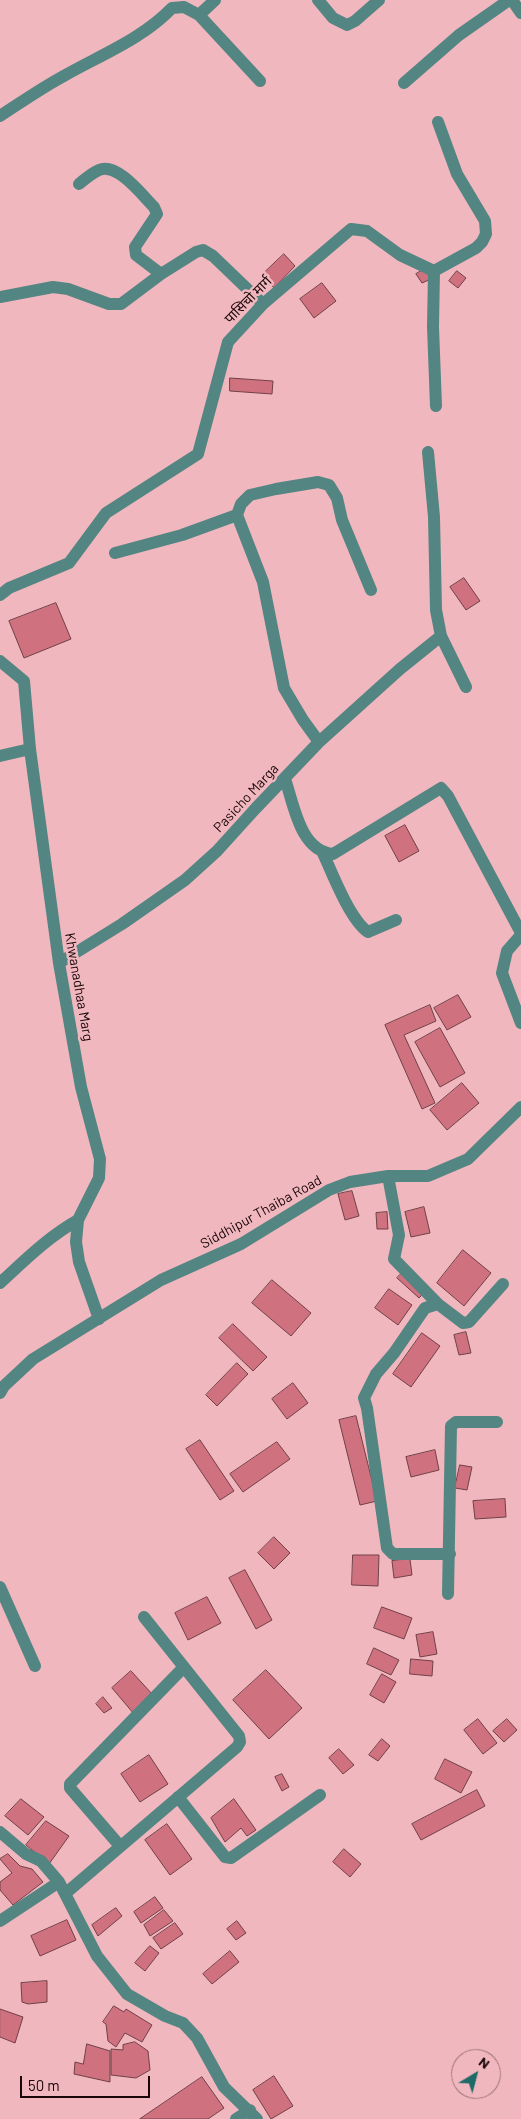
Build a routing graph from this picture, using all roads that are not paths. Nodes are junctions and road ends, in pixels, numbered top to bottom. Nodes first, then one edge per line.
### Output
1 (215, 0) edge
2 (318, 0) edge
3 (379, 0) edge
4 (510, 0) edge
5 (521, 13) edge
6 (199, 15) junction
7 (260, 81) dead end
8 (404, 83) dead end
9 (0, 116) edge
10 (438, 122) dead end
11 (79, 184) dead end
12 (434, 271) junction
13 (162, 274) junction
14 (0, 298) edge
15 (263, 304) junction
16 (436, 406) dead end
17 (428, 452) dead end
18 (237, 515) junction
19 (115, 553) dead end
20 (371, 590) dead end
21 (0, 595) edge
22 (440, 636) junction
23 (0, 661) edge
24 (466, 687) dead end
25 (320, 742) junction
26 (30, 749) junction
27 (0, 756) edge
28 (285, 779) junction
29 (322, 853) junction
30 (396, 920) dead end
31 (521, 934) edge
32 (59, 963) junction
33 (521, 1023) edge
34 (521, 1107) edge
35 (388, 1176) junction
36 (78, 1220) junction
37 (0, 1283) edge
38 (503, 1284) dead end
39 (438, 1304) junction
40 (99, 1319) junction
41 (0, 1393) edge
42 (497, 1422) dead end
43 (450, 1554) junction
44 (0, 1588) edge
45 (448, 1594) dead end
46 (144, 1617) dead end
47 (34, 1666) dead end
48 (184, 1667) junction
49 (320, 1795) dead end
50 (178, 1797) junction
51 (0, 1832) edge
52 (120, 1846) junction
53 (63, 1888) junction
54 (0, 1921) edge
55 (253, 2115) edge
56 (236, 2119) edge

1 - 6 street
2 - 3 street
4 - 5 street
4 - 8 street
6 - 7 street
6 - 9 street
10 - 12 street
11 - 13 street
12 - 15 street, पासिचो मार्ग
12 - 16 street
13 - 14 street
13 - 15 street
15 - 21 street, पासिचो मार्ग
17 - 22 street
18 - 19 street
18 - 20 street
18 - 25 street
22 - 24 street
22 - 25 street, Pasicho Marga
23 - 26 street, Khwanadhaa Marg
25 - 28 street, Pasicho Marga
26 - 27 street
26 - 32 street, Khwanadhaa Marg
28 - 29 street
28 - 32 street, Pasicho Marga
29 - 30 street
29 - 31 street
31 - 33 street
32 - 36 street, Khwanadhaa Marg
34 - 35 street, Siddhipur Thaiba Road
35 - 39 street
35 - 40 street, Siddhipur Thaiba Road
36 - 37 street
36 - 40 street, Khwanadhaa Marg
38 - 39 street
39 - 43 street
40 - 41 street, Siddhipur Thaiba Road
42 - 43 street
43 - 45 street
44 - 47 street
46 - 48 street
48 - 50 street
48 - 52 street
49 - 50 street
50 - 52 street
51 - 53 street
52 - 53 street
53 - 54 street
53 - 55 street
55 - 56 street

